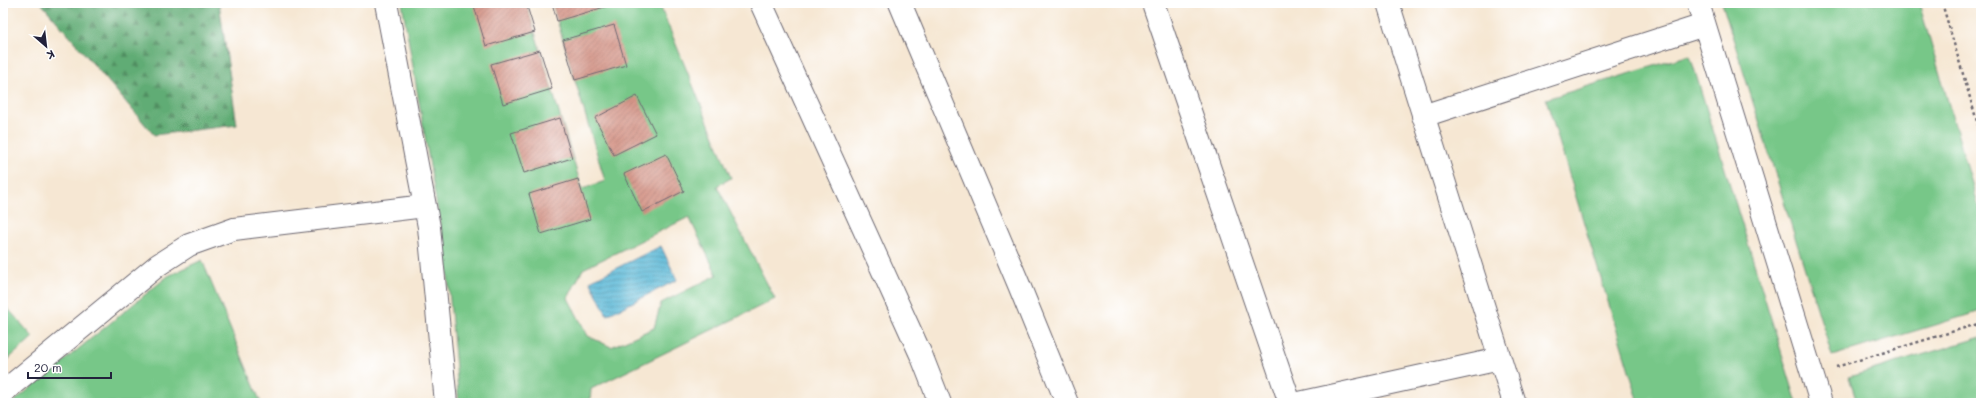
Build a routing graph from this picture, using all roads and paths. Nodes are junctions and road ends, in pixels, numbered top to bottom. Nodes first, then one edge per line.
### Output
1 (386, 3) edge
2 (761, 3) edge
3 (900, 3) edge
4 (1153, 3) edge
5 (1388, 3) edge
6 (1698, 3) edge
7 (1942, 3) edge
8 (1704, 25) junction
9 (1423, 116) junction
10 (1981, 135) edge
11 (425, 206) junction
12 (1981, 323) edge
13 (1500, 359) junction
14 (1812, 374) junction
15 (3, 392) edge
16 (446, 403) edge
17 (940, 403) edge
18 (1067, 403) edge
19 (1290, 403) edge
20 (1298, 403) edge
21 (1514, 403) edge
22 (1821, 403) edge

1 - 11 street
2 - 17 street
3 - 18 street
4 - 19 street
5 - 9 street
6 - 8 street
7 - 10 path
8 - 9 street
8 - 14 street
9 - 13 street
11 - 15 street
11 - 16 street
12 - 14 path
13 - 20 street
13 - 21 street
14 - 22 street

